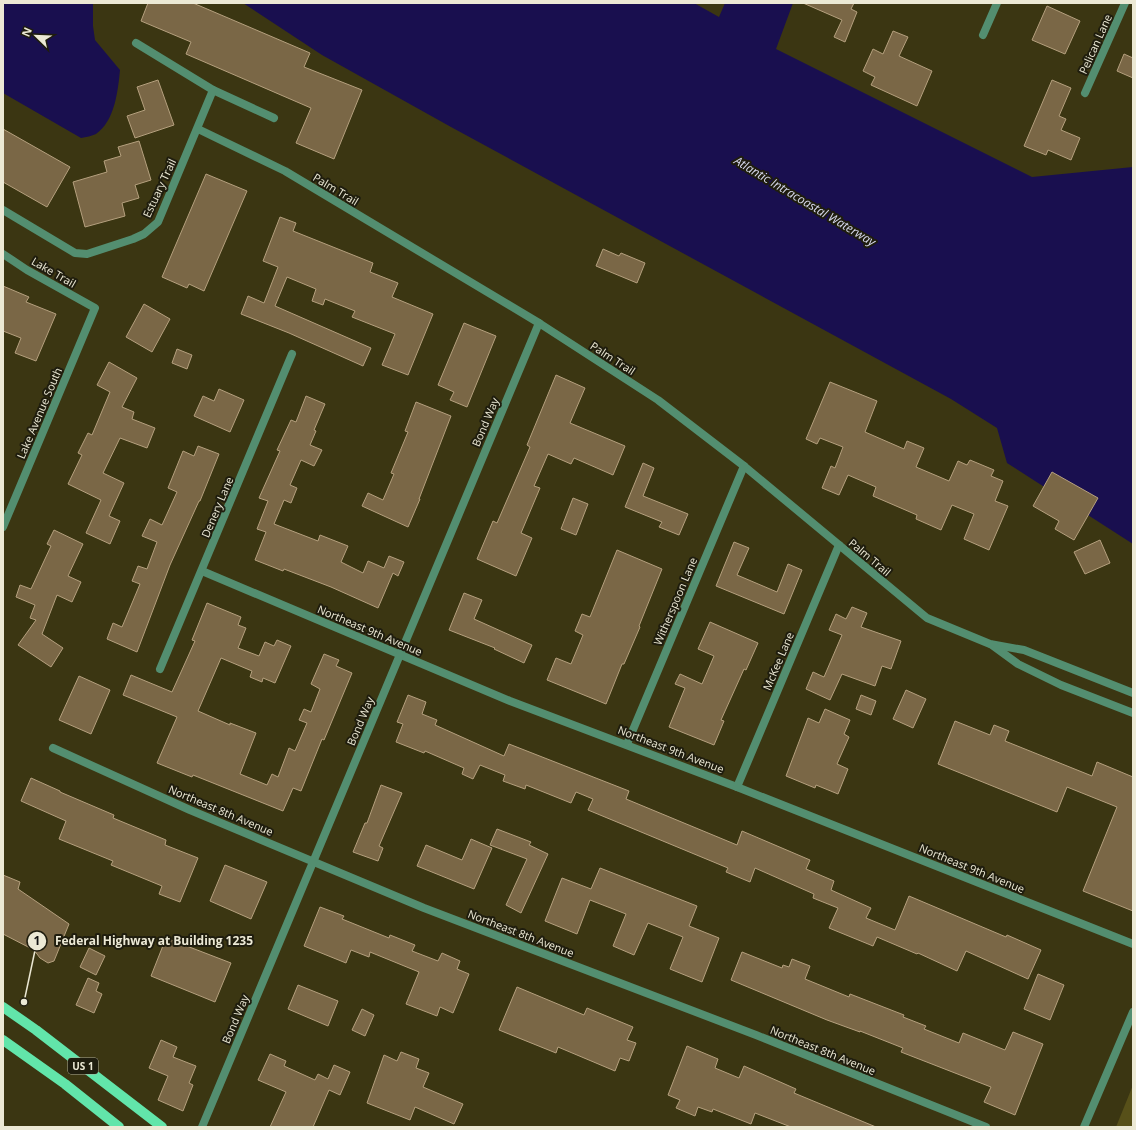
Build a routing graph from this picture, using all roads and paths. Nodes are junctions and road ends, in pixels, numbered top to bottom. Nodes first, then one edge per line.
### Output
1 (997, 3) edge
2 (1125, 3) edge
3 (983, 35) dead end
4 (136, 43) dead end
5 (213, 90) junction
6 (1085, 93) dead end
7 (274, 118) dead end
8 (198, 129) junction
9 (3, 210) edge
10 (3, 254) edge
11 (95, 308) joint
12 (539, 323) junction
13 (292, 354) dead end
14 (744, 466) junction
15 (3, 527) edge
16 (839, 545) junction
17 (202, 571) junction
18 (990, 644) junction
19 (400, 654) junction
20 (160, 669) dead end
21 (1133, 693) edge
22 (1133, 713) edge
23 (627, 744) junction
24 (53, 748) dead end
25 (737, 787) junction
26 (313, 861) junction
27 (1133, 944) edge
28 (3, 1007) edge
29 (1133, 1012) edge
30 (3, 1040) edge
31 (119, 1127) edge
32 (162, 1127) edge
33 (202, 1127) edge
34 (986, 1127) edge
35 (1084, 1127) edge

1 - 3 street
2 - 6 street, Pelican Lane
4 - 5 street
5 - 7 street
5 - 8 street, Estuary Trail
8 - 9 street, Estuary Trail
8 - 12 street, Palm Trail
10 - 11 street, Lake Trail
11 - 15 street, Lake Avenue South
12 - 14 street, Palm Trail
12 - 19 street, Bond Way
13 - 17 street, Denery Lane
14 - 16 street, Palm Trail
14 - 23 street, Witherspoon Lane
16 - 18 street, Palm Trail
16 - 25 street, McKee Lane
17 - 19 street, Northeast 9th Avenue
17 - 20 street, Denery Lane
18 - 21 street, Palm Trail
18 - 22 street, Palm Trail
19 - 23 street, Northeast 9th Avenue
19 - 26 street, Bond Way
23 - 25 street, Northeast 9th Avenue
24 - 26 street, Northeast 8th Avenue
25 - 27 street, Northeast 9th Avenue
26 - 33 street, Bond Way
26 - 34 street, Northeast 8th Avenue
28 - 32 main road, US 1
29 - 35 street
30 - 31 main road, US 1

